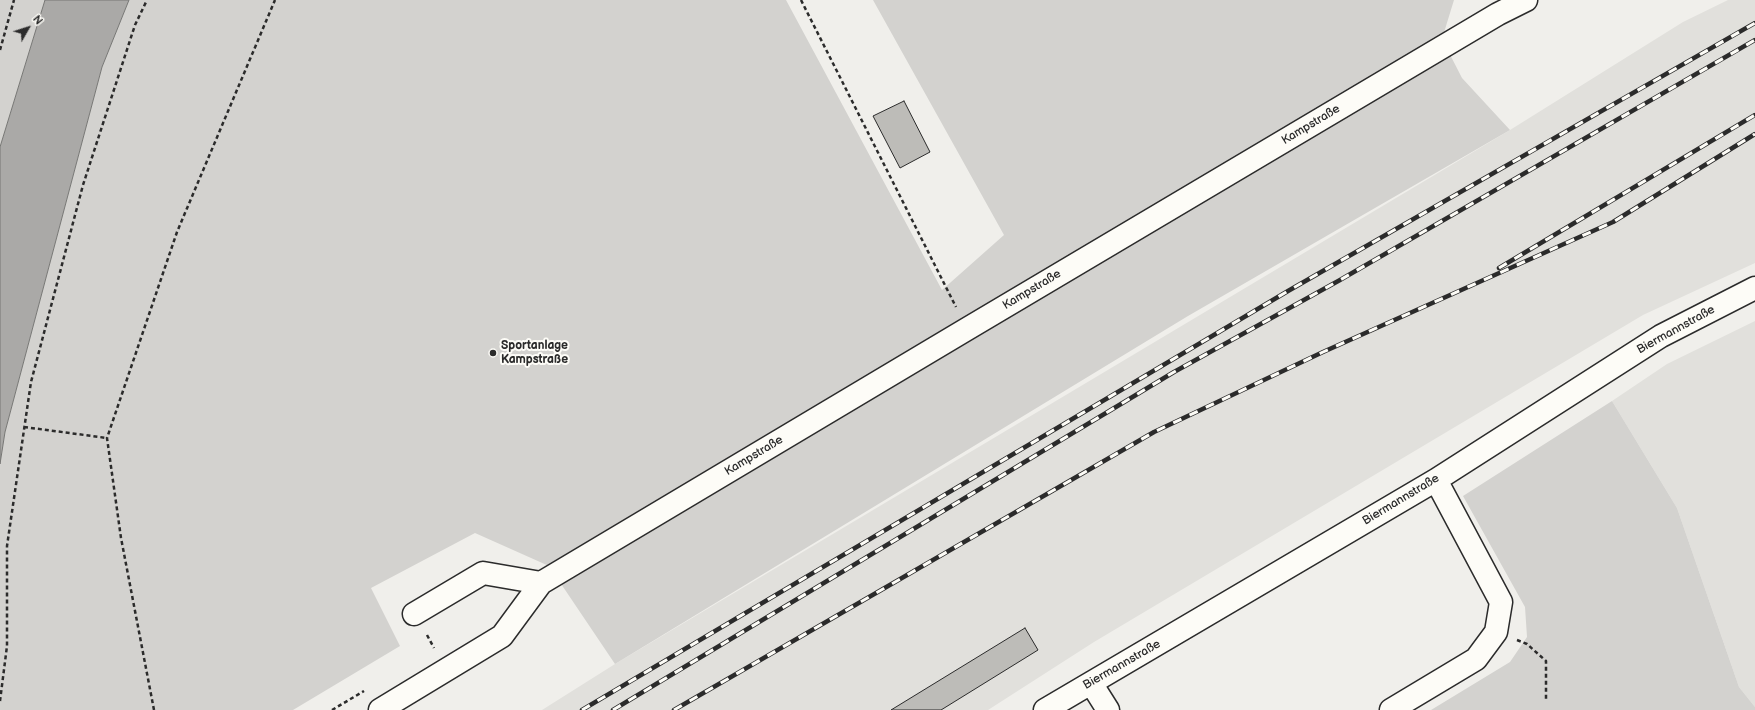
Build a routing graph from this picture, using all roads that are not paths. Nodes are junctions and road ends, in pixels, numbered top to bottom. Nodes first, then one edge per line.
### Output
1 (1526, 0) edge
2 (1494, 7) edge
3 (1755, 288) edge
4 (1436, 480) junction
5 (541, 583) junction
6 (414, 614) dead end
7 (1091, 683) junction
8 (380, 710) edge
9 (1045, 710) edge
10 (1108, 710) edge
11 (1391, 710) edge

1 - 2 street, Kampstraße
2 - 5 street, Kampstraße
3 - 4 street, Biermannstraße
4 - 7 street, Biermannstraße
4 - 11 street
5 - 6 street
5 - 8 street
7 - 9 street, Biermannstraße
7 - 10 street

